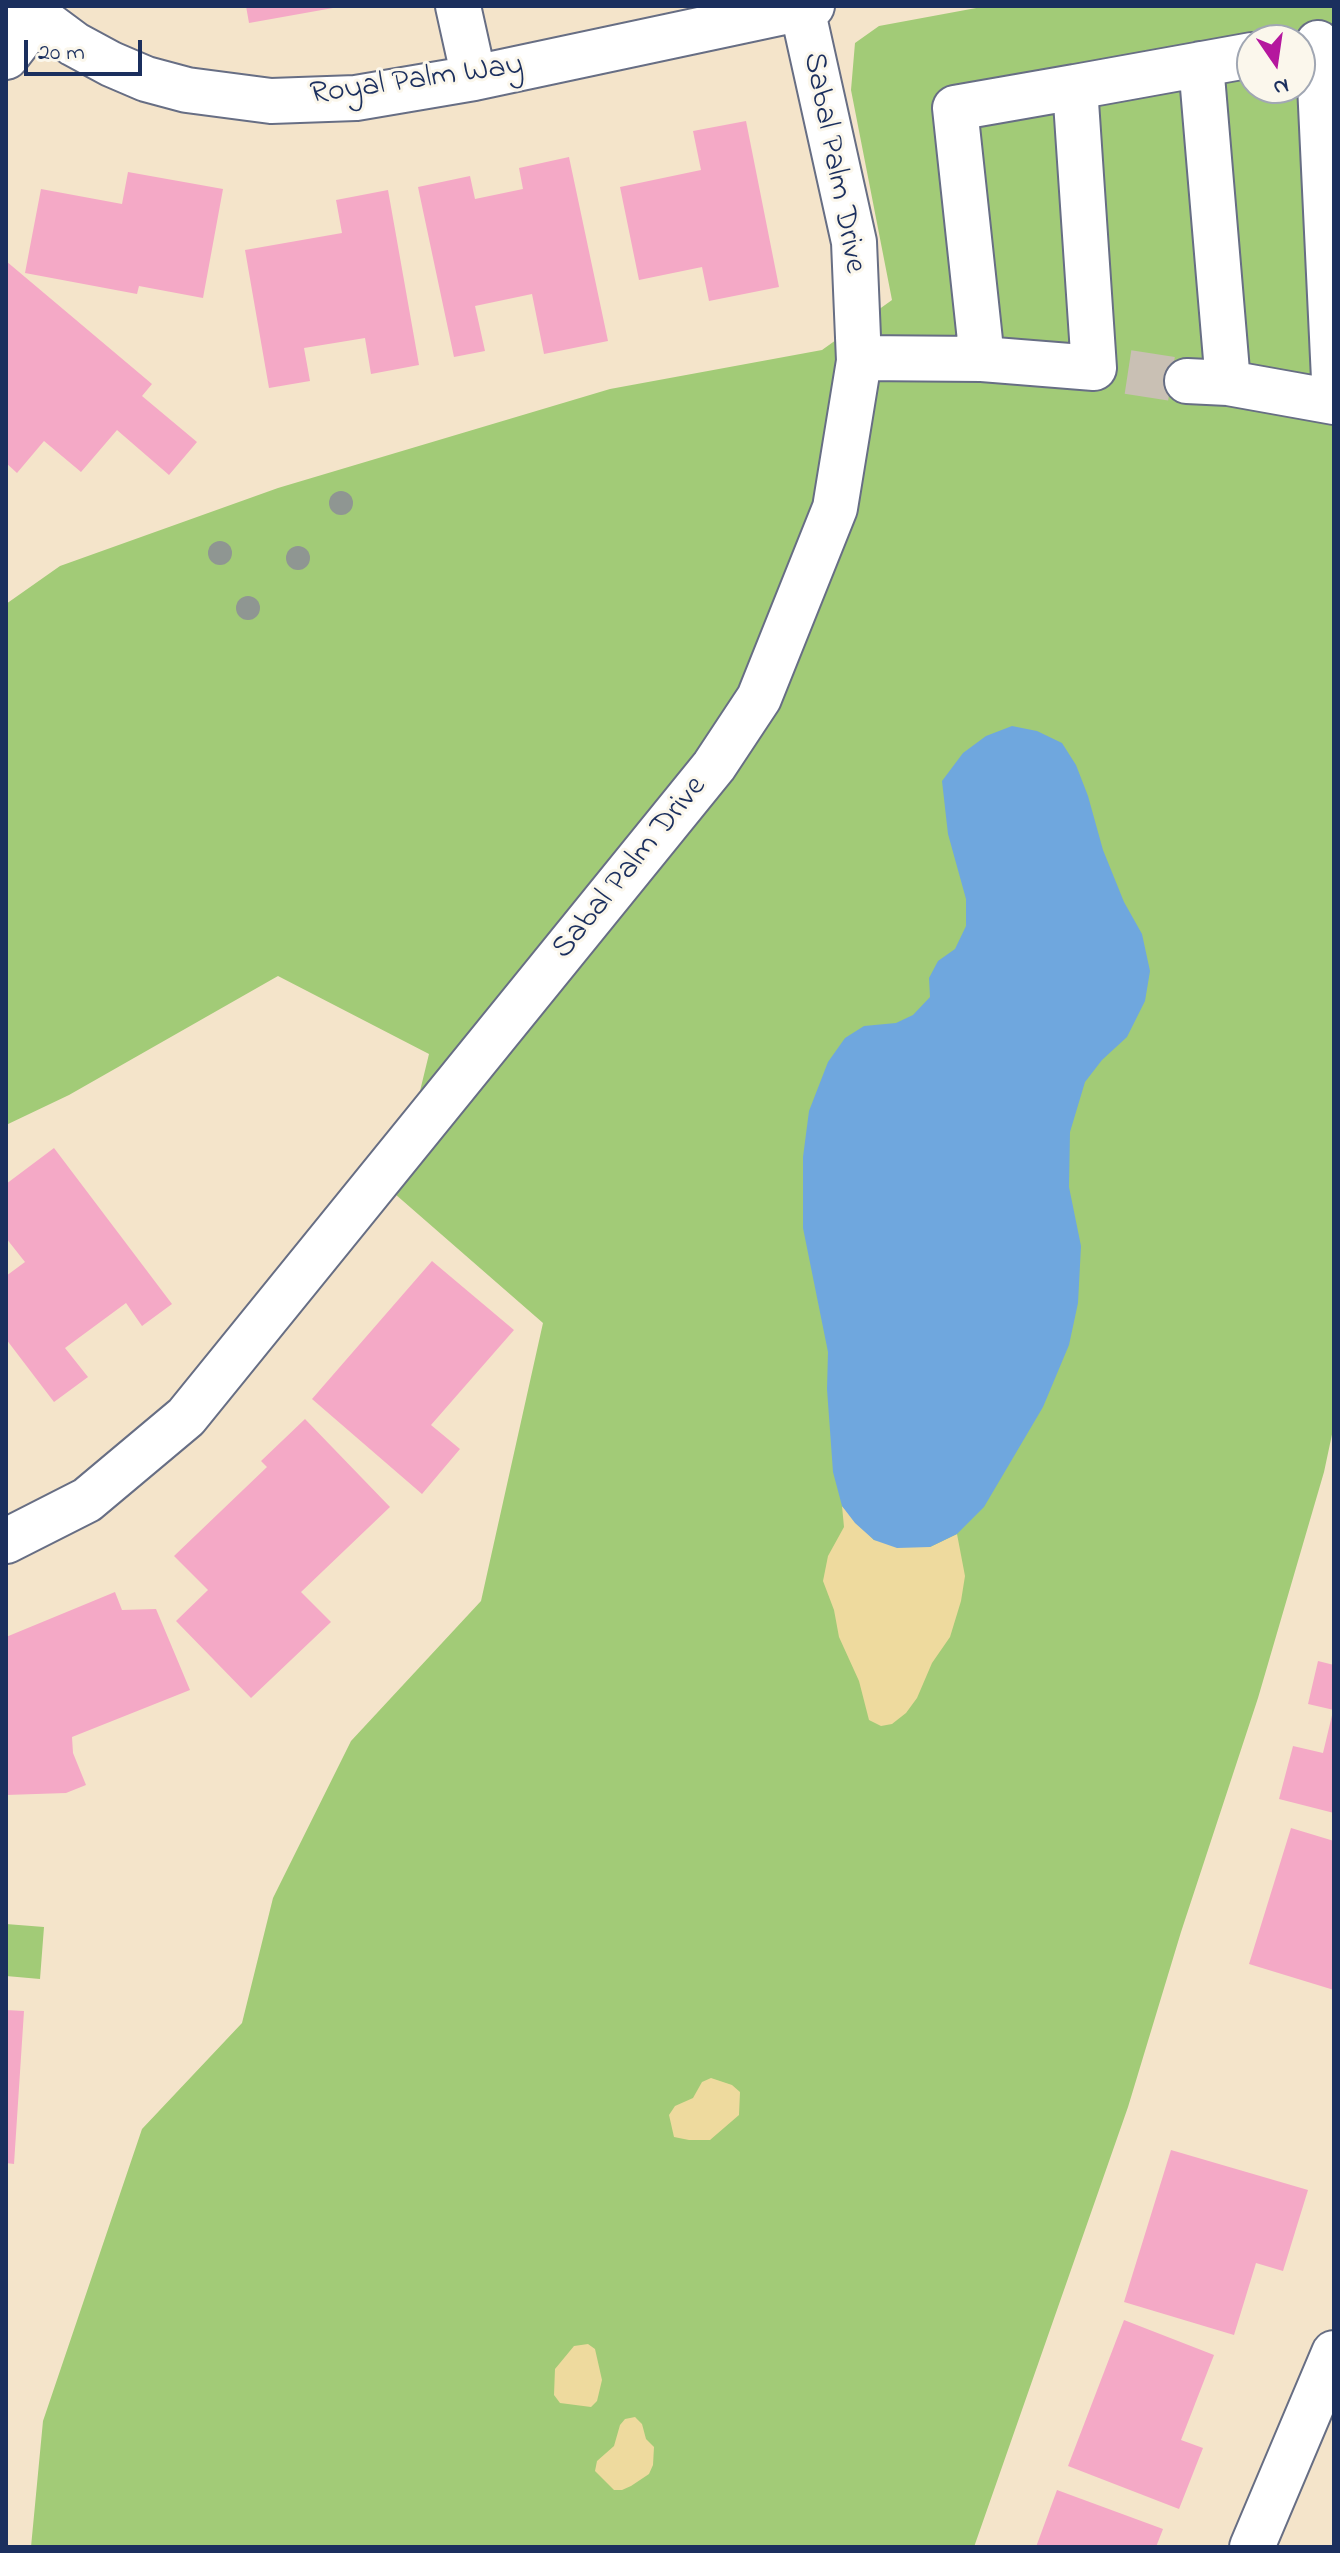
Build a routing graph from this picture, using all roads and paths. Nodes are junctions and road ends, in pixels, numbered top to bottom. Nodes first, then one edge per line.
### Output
1 (458, 6) edge
2 (807, 7) edge
3 (30, 12) edge
4 (6, 57) edge
5 (1236, 58) edge
6 (1201, 64) junction
7 (474, 78) junction
8 (1075, 87) junction
9 (1316, 104) edge
10 (859, 358) junction
11 (982, 359) junction
12 (1334, 379) edge
13 (1334, 402) edge
14 (6, 1541) edge
15 (1334, 2353) edge
16 (1252, 2547) edge

1 - 7 street
2 - 7 street, Royal Palm Way
2 - 10 street, Sabal Palm Drive
3 - 4 street, Royal Palm Way
3 - 7 street, Royal Palm Way
5 - 6 street
6 - 8 street
6 - 13 street
8 - 11 street
8 - 11 street
9 - 12 street
10 - 11 street
10 - 14 street, Sabal Palm Drive
15 - 16 street

